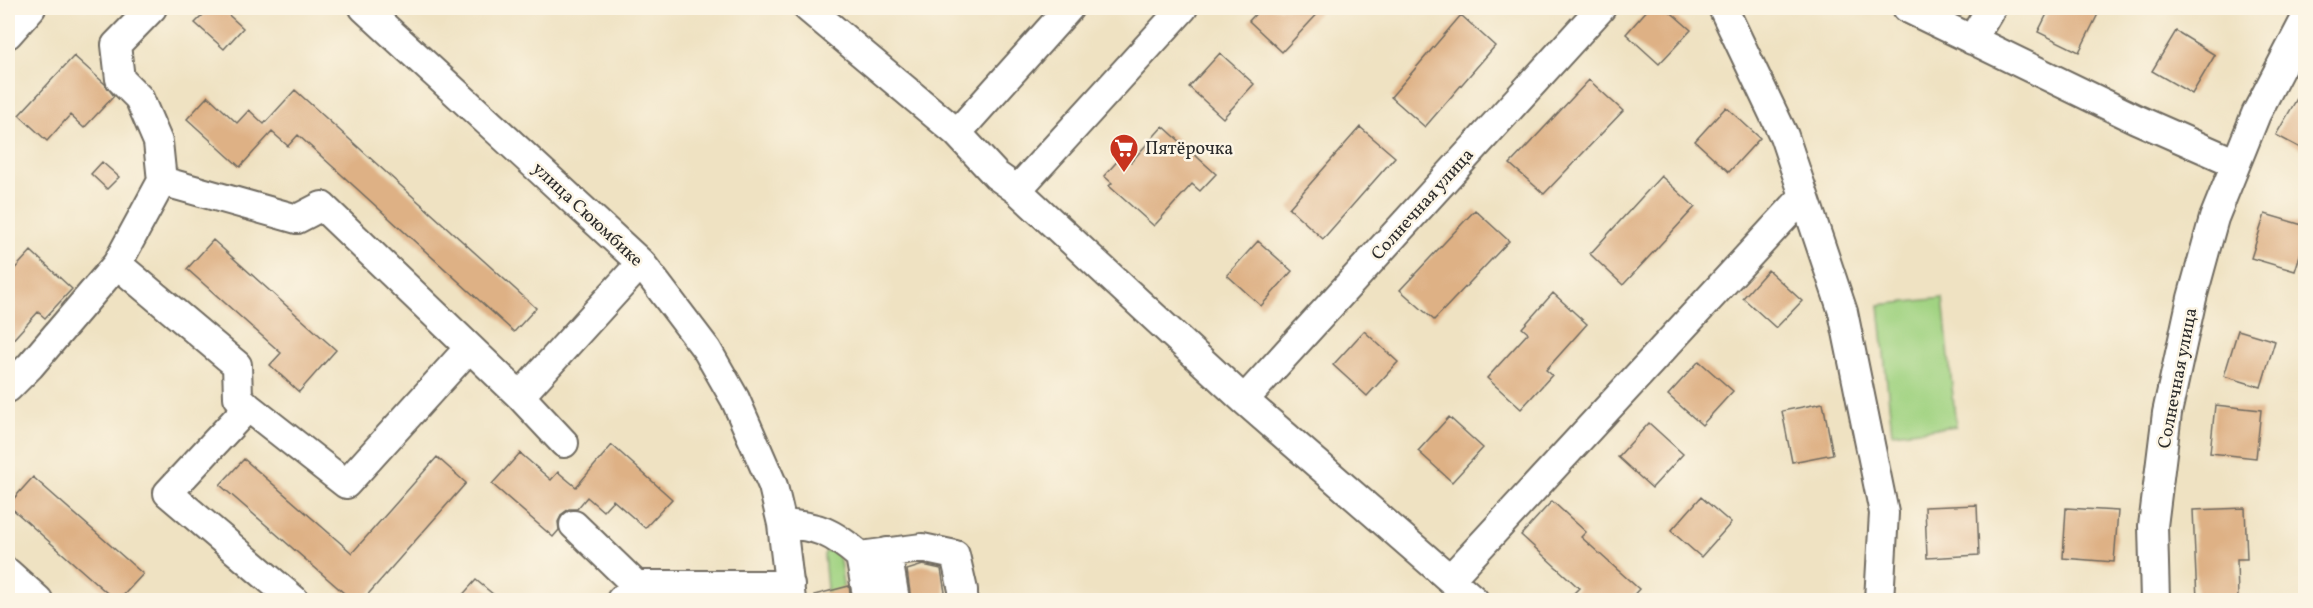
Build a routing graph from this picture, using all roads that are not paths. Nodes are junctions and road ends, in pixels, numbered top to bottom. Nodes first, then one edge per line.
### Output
1 (31, 8) edge
2 (152, 8) edge
3 (364, 8) edge
4 (808, 8) edge
5 (1070, 8) edge
6 (1183, 8) edge
7 (1600, 8) edge
8 (1723, 8) edge
9 (1907, 8) edge
10 (1991, 8) edge
11 (2306, 18) edge
12 (8, 34) edge
13 (1972, 40) junction
14 (957, 134) junction
15 (2236, 163) junction
16 (162, 181) junction
17 (1017, 190) junction
18 (1804, 196) junction
19 (641, 262) junction
20 (117, 264) junction
21 (469, 348) junction
22 (8, 388) edge
23 (520, 396) junction
24 (1244, 400) junction
25 (248, 407) junction
26 (564, 443) dead end
27 (782, 524) junction
28 (574, 525) dead end
29 (874, 554) junction
30 (8, 573) edge
31 (1450, 579) junction
32 (628, 593) edge
33 (791, 593) edge
34 (38, 600) edge
35 (294, 600) edge
36 (868, 600) edge
37 (895, 600) edge
38 (963, 600) edge
39 (1474, 600) edge
40 (1879, 600) edge
41 (2155, 600) edge

1 - 12 street
2 - 16 street
3 - 19 street, улица Сююмбике
4 - 14 street
5 - 14 street
6 - 17 street
7 - 24 street, Солнечная улица
8 - 18 street
9 - 13 street
10 - 13 street
11 - 15 street, Солнечная улица
13 - 15 street
14 - 17 street
15 - 41 street, Солнечная улица
16 - 20 street
16 - 21 street
17 - 24 street
18 - 31 street
18 - 40 street
19 - 23 street
19 - 27 street, улица Сююмбике
20 - 22 street
20 - 25 street
21 - 23 street
21 - 25 street
23 - 26 street
24 - 31 street
25 - 35 street
27 - 29 street
27 - 33 street, улица Сююмбике
28 - 32 street
29 - 36 street
29 - 37 street
29 - 38 street
30 - 34 street
31 - 39 street
32 - 33 street

